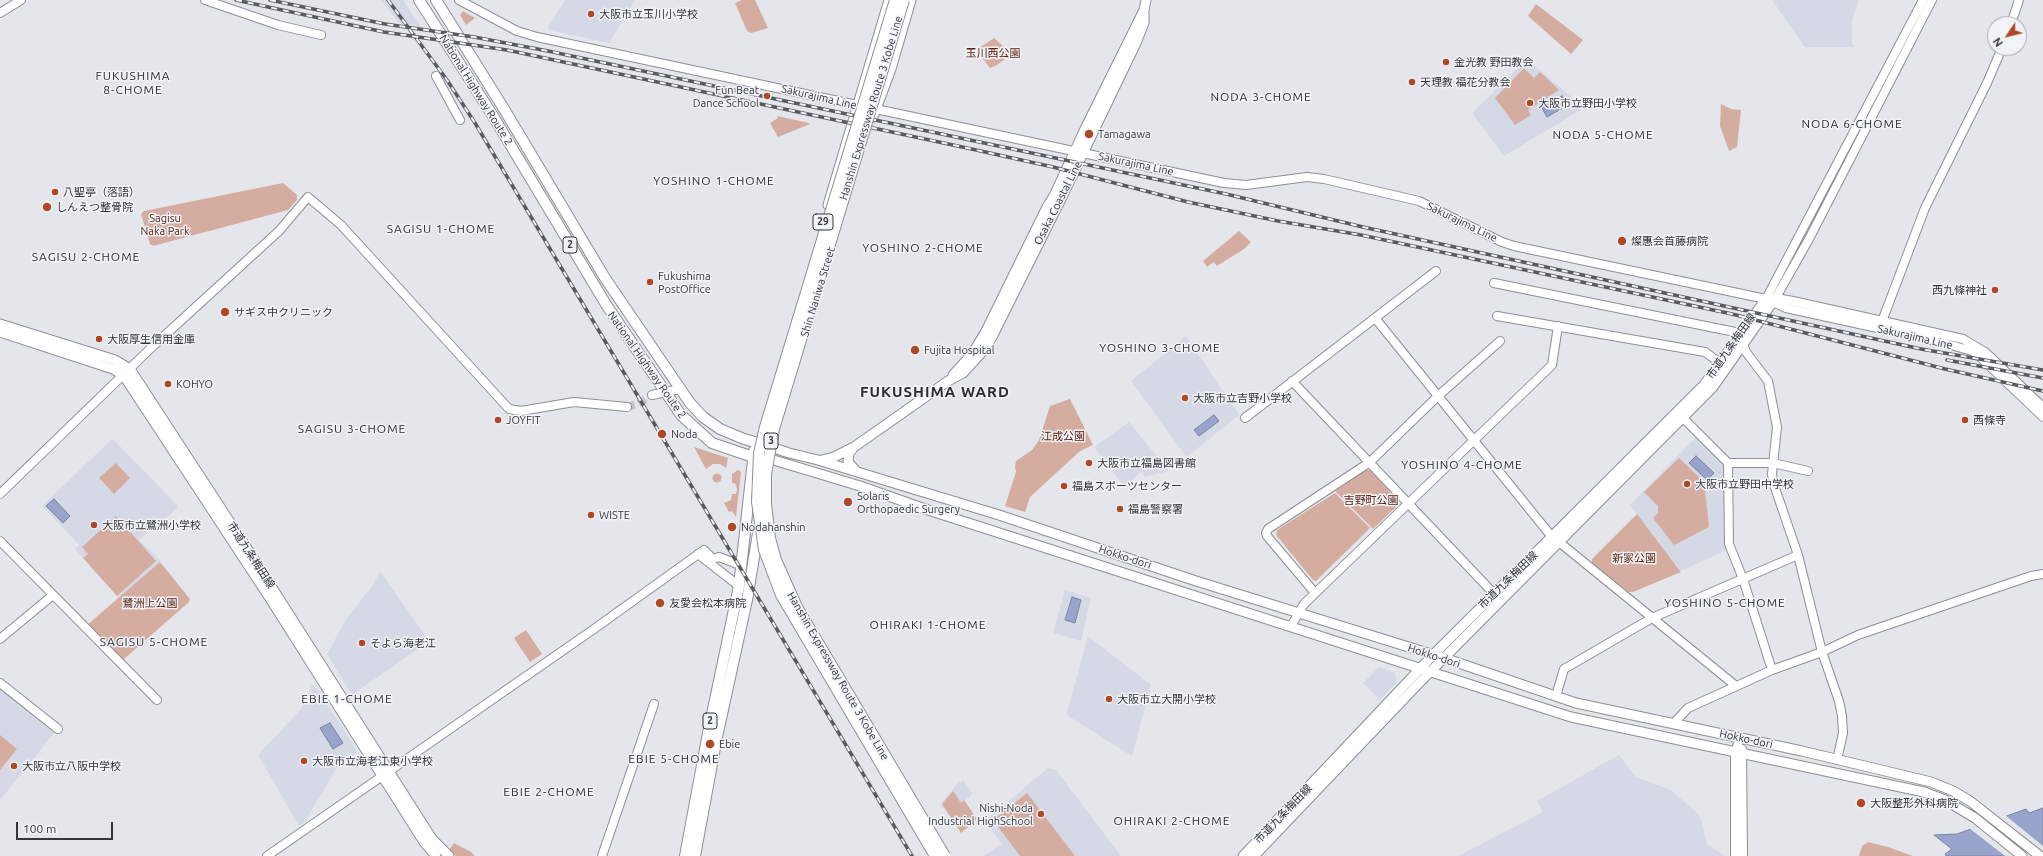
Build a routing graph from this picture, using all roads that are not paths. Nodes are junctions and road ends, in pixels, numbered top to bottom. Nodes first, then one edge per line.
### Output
1 (21, 0) edge
2 (205, 0) edge
3 (419, 0) edge
4 (436, 0) edge
5 (459, 0) edge
6 (889, 0) edge
7 (896, 0) edge
8 (904, 0) edge
9 (911, 0) edge
10 (1146, 0) edge
11 (1923, 0) edge
12 (1932, 0) edge
13 (2019, 0) edge
14 (0, 13) edge
15 (2014, 16) edge
16 (321, 35) dead end
17 (1999, 56) edge
18 (436, 76) dead end
19 (857, 106) junction
20 (876, 109) junction
21 (460, 120) dead end
22 (1080, 152) junction
23 (1436, 271) dead end
24 (1494, 283) dead end
25 (1771, 300) junction
26 (1497, 316) dead end
27 (1375, 318) junction
28 (0, 324) edge
29 (1881, 325) junction
30 (1558, 326) junction
31 (0, 332) edge
32 (1740, 333) junction
33 (1500, 342) dead end
34 (1743, 344) junction
35 (1720, 362) junction
36 (127, 372) junction
37 (1292, 381) junction
38 (680, 389) junction
39 (665, 391) junction
40 (652, 395) tunnel mouth
41 (1438, 396) junction
42 (627, 407) tunnel mouth
43 (2043, 407) edge
44 (2043, 417) edge
45 (1245, 418) dead end
46 (1683, 418) junction
47 (1474, 440) junction
48 (756, 444) junction
49 (771, 447) junction
50 (854, 447) junction
51 (753, 457) junction
52 (767, 458) junction
53 (818, 460) junction
54 (1370, 462) junction
55 (1728, 463) junction
56 (1773, 463) junction
57 (1808, 471) dead end
58 (856, 472) junction
59 (0, 494) edge
60 (1408, 504) junction
61 (1556, 540) junction
62 (0, 541) edge
63 (701, 552) junction
64 (1798, 555) junction
65 (740, 566) junction
66 (2043, 574) edge
67 (1743, 579) junction
68 (739, 586) junction
69 (1315, 593) junction
70 (52, 595) junction
71 (1497, 597) junction
72 (1298, 613) junction
73 (1652, 618) junction
74 (1291, 626) junction
75 (0, 639) edge
76 (1822, 652) junction
77 (1433, 655) junction
78 (1444, 658) junction
79 (1421, 668) junction
80 (1772, 670) junction
81 (1432, 671) junction
82 (0, 683) edge
83 (1736, 686) junction
84 (1556, 696) junction
85 (157, 700) dead end
86 (654, 704) dead end
87 (1674, 722) junction
88 (58, 729) dead end
89 (1740, 738) junction
90 (1739, 753) junction
91 (1837, 760) junction
92 (385, 774) junction
93 (267, 856) edge
94 (436, 856) edge
95 (449, 856) edge
96 (602, 856) edge
97 (685, 856) edge
98 (695, 856) edge
99 (935, 856) edge
100 (945, 856) edge
101 (1243, 856) edge
102 (1254, 856) edge
103 (1735, 856) edge
104 (1743, 856) edge
105 (2022, 856) edge
106 (2040, 856) edge

1 - 14 street
2 - 16 street
3 - 39 highway, National Highway Route 2 / 2
4 - 38 highway, National Highway Route 2 / 2
5 - 19 street, Sakurajima Line
6 - 19 main road, Shin Naniwa Street / 29
7 - 99 highway, Hanshin Expressway Route 3 Kobe Line / 3, bridge
8 - 100 highway, Hanshin Expressway Route 3 Kobe Line / 3, bridge
9 - 20 main road, Shin Naniwa Street / 29
10 - 22 main road, Osaka Coastal Line
11 - 25 street
12 - 25 street
13 - 15 street
17 - 29 street
18 - 21 street
19 - 20 street, Sakurajima Line
19 - 48 main road, Shin Naniwa Street / 29
20 - 22 street, Sakurajima Line
20 - 49 main road, Shin Naniwa Street / 29
22 - 25 street, Sakurajima Line
22 - 50 main road, Osaka Coastal Line
23 - 27 street
24 - 32 street
25 - 29 street, Sakurajima Line
25 - 32 main road, 市道九条梅田線
25 - 34 main road, 市道九条梅田線
26 - 30 street
27 - 37 street
27 - 41 street
28 - 36 main road, 市道九条梅田線
29 - 43 street, Sakurajima Line
29 - 44 street, Sakurajima Line
30 - 35 street
30 - 47 street
31 - 36 main road, 市道九条梅田線
32 - 35 main road, 市道九条梅田線
33 - 41 street
34 - 46 main road, 市道九条梅田線
34 - 56 street
35 - 61 main road, 市道九条梅田線
36 - 42 street
36 - 59 street
36 - 92 main road, 市道九条梅田線
37 - 45 street
37 - 54 street
38 - 39 street
38 - 48 highway, National Highway Route 2 / 2
39 - 40 street
39 - 51 highway, National Highway Route 2 / 2
41 - 47 street
41 - 54 street
46 - 55 street
46 - 61 main road, 市道九条梅田線
47 - 60 street
47 - 61 street
48 - 49 highway, 2
48 - 51 highway, 2
49 - 52 highway, 2
49 - 53 main road, Hokko-dori
50 - 53 main road, Osaka Coastal Line
50 - 58 main road
51 - 52 highway, 2
51 - 65 highway, 2
52 - 74 main road, Hokko-dori
52 - 98 highway, 2
53 - 58 main road, Hokko-dori
54 - 60 street
54 - 69 street
55 - 56 street
55 - 67 street
56 - 57 street
56 - 64 street
58 - 72 main road, Hokko-dori
60 - 69 street
60 - 71 street
61 - 71 main road, 市道九条梅田線
61 - 73 street
62 - 70 street
63 - 65 street
63 - 68 street
63 - 92 street
64 - 67 street
64 - 76 street
65 - 68 highway, 2
66 - 76 street
67 - 73 street
67 - 80 street
68 - 97 highway, 2
69 - 72 street
70 - 75 street
70 - 85 street
71 - 77 main road, 市道九条梅田線
71 - 78 main road, 市道九条梅田線
72 - 74 street
72 - 77 main road, Hokko-dori
73 - 83 street
73 - 84 street
74 - 79 main road, Hokko-dori
76 - 80 street
76 - 91 street
77 - 78 main road, Hokko-dori
77 - 79 main road, 市道九条梅田線
78 - 81 main road, 市道九条梅田線
78 - 84 main road, Hokko-dori
79 - 81 main road, Hokko-dori
79 - 101 main road, 市道九条梅田線
80 - 83 street
81 - 90 main road, Hokko-dori
81 - 102 main road, 市道九条梅田線
82 - 88 street
83 - 87 street
84 - 87 main road, Hokko-dori
86 - 96 street
87 - 89 main road, Hokko-dori
89 - 90 street
89 - 91 main road, Hokko-dori
90 - 103 street
90 - 104 street
90 - 105 main road, Hokko-dori
91 - 106 main road, Hokko-dori
92 - 93 street
92 - 94 main road, 市道九条梅田線
92 - 95 main road, 市道九条梅田線

